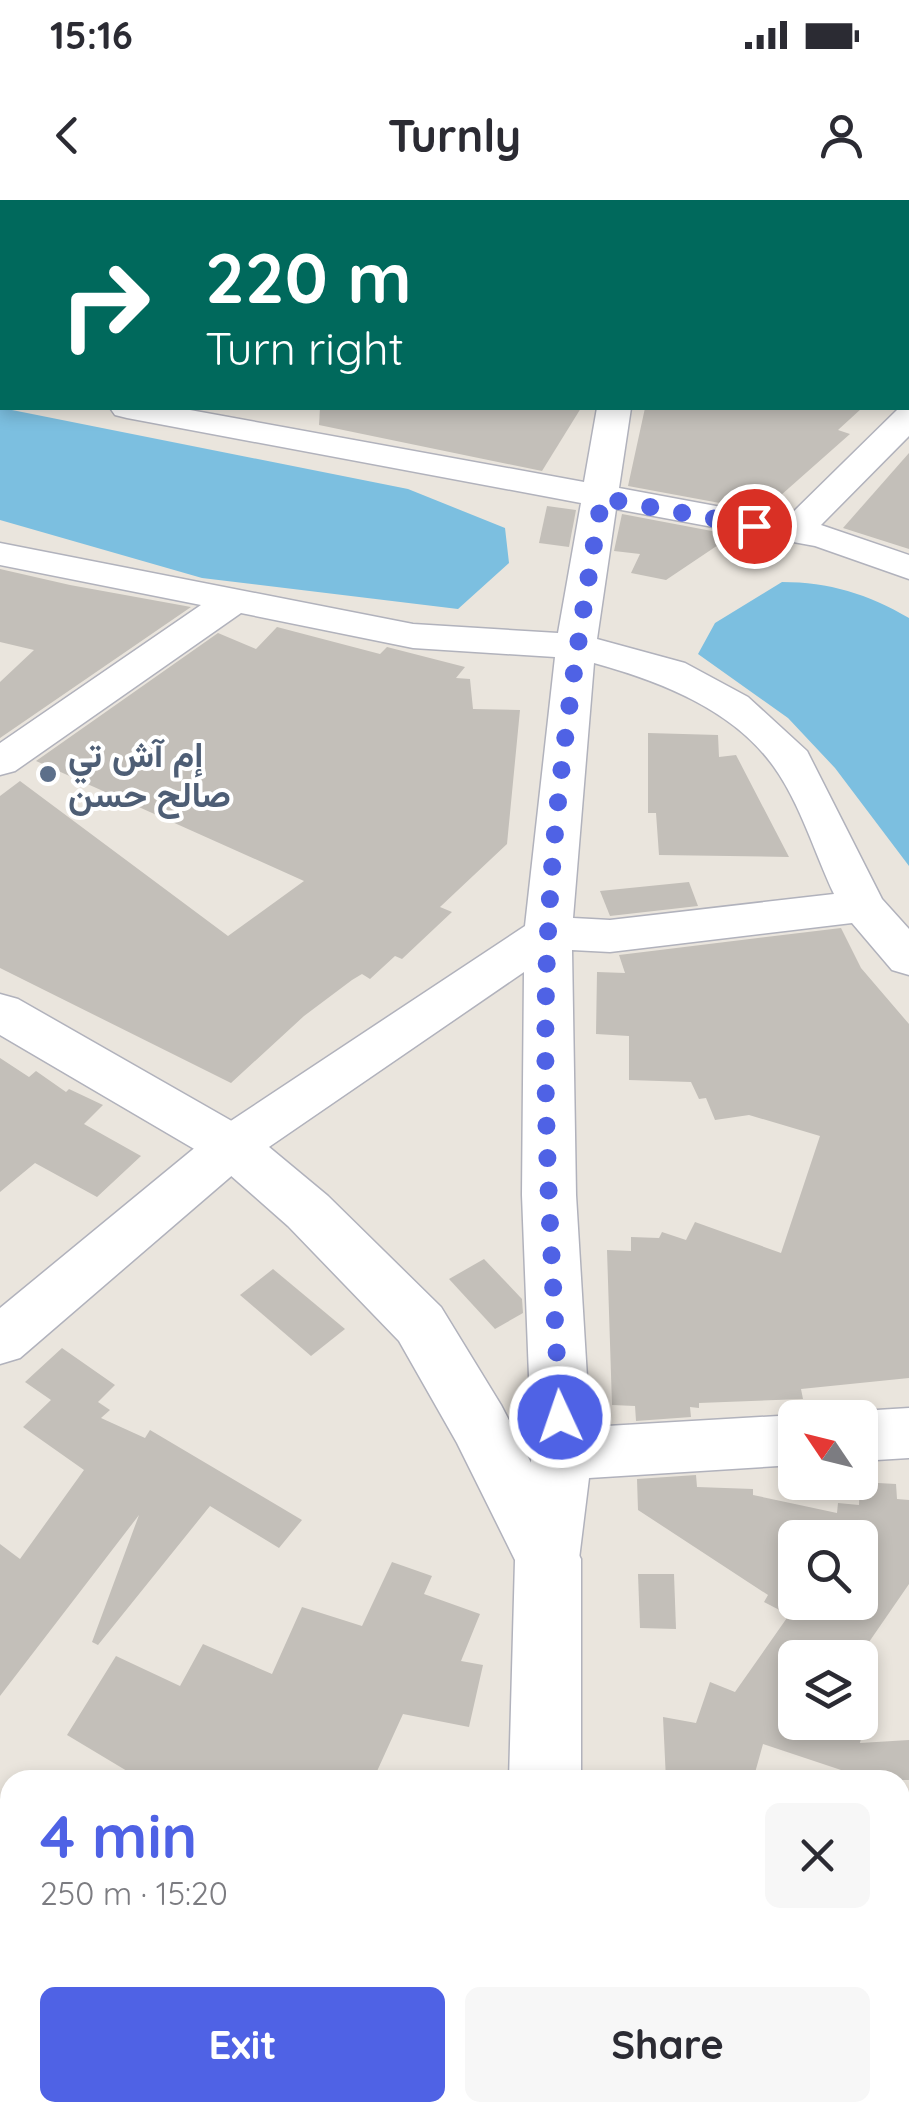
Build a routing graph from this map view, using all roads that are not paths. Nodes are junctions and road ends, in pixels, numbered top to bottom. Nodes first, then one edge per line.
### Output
1 (137, 410) edge
2 (614, 410) edge
3 (909, 416) edge
4 (602, 498) junction
5 (792, 533) junction
6 (0, 554) edge
7 (909, 568) edge
8 (232, 602) junction
9 (576, 646) junction
10 (0, 762) edge
11 (863, 906) junction
12 (548, 933) junction
13 (909, 958) edge
14 (0, 1012) edge
15 (232, 1146) junction
16 (0, 1340) edge
17 (909, 1433) edge
18 (878, 1435) edge
19 (778, 1441) edge
20 (562, 1454) junction
21 (548, 1559) junction
22 (543, 1770) edge

1 - 4 street
2 - 4 street
3 - 5 street
4 - 5 street
4 - 9 street
5 - 7 street
6 - 8 street
8 - 9 street
8 - 10 street
9 - 11 street
9 - 12 street
11 - 12 street
11 - 13 street
12 - 15 street
12 - 20 street
14 - 15 street
15 - 16 street
15 - 21 street
17 - 18 street
19 - 20 street
20 - 21 street
21 - 22 street

